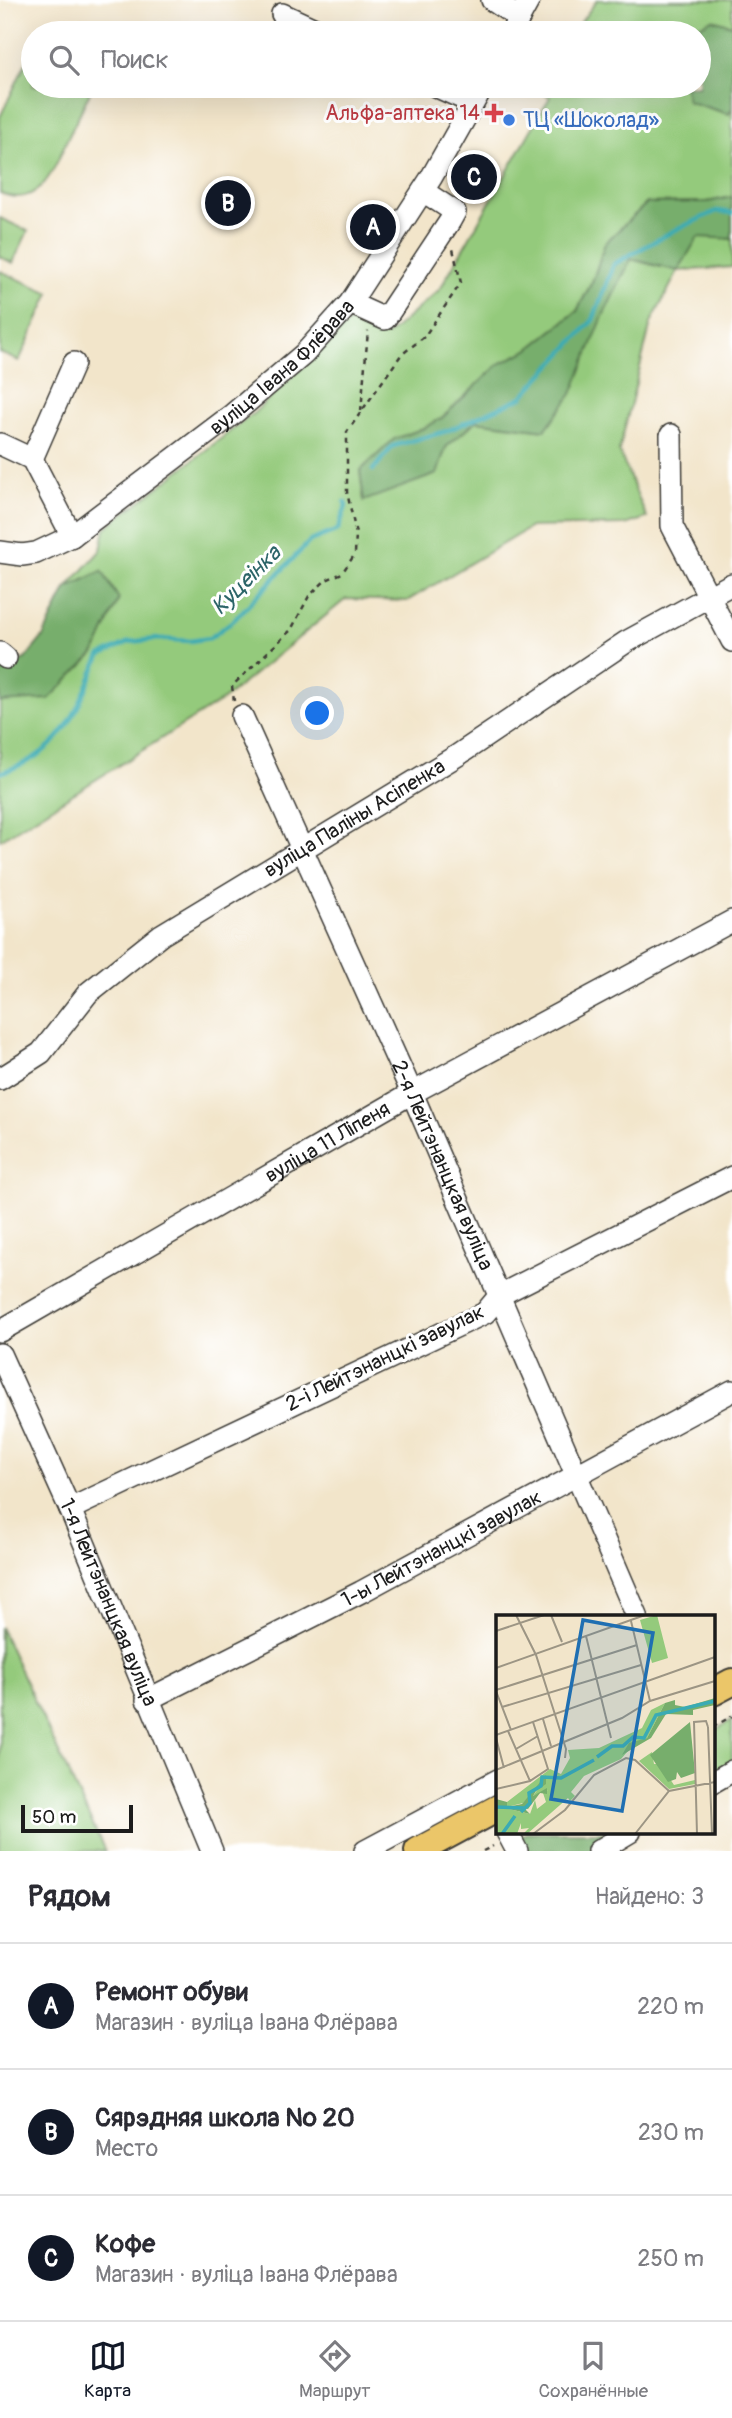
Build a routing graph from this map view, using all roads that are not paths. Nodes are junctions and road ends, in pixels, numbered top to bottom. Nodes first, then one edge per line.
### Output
1 (492, 0) edge
2 (282, 14) dead end
3 (520, 17) edge
4 (297, 21) edge
5 (476, 98) edge
6 (423, 191) junction
7 (350, 303) junction
8 (74, 363) dead end
9 (671, 435) dead end
10 (0, 444) edge
11 (32, 459) junction
12 (72, 537) junction
13 (0, 552) edge
14 (732, 584) edge
15 (708, 597) junction
16 (732, 640) edge
17 (242, 716) road end
18 (303, 850) junction
19 (732, 921) edge
20 (0, 1079) edge
21 (412, 1093) junction
22 (732, 1177) edge
23 (500, 1295) junction
24 (0, 1331) edge
25 (0, 1354) edge
26 (732, 1391) edge
27 (575, 1475) junction
28 (70, 1509) junction
29 (636, 1615) edge
30 (732, 1682) edge
31 (714, 1691) edge
32 (147, 1700) junction
33 (732, 1771) edge
34 (496, 1781) edge
35 (714, 1782) edge
36 (496, 1817) edge
37 (508, 1834) edge
38 (627, 1834) edge
39 (212, 1851) edge
40 (365, 1851) edge
41 (418, 1851) edge
42 (517, 1851) edge
43 (598, 1851) edge

1 - 3 street
2 - 4 street
5 - 6 street, вуліца Івана Флёрава
6 - 7 street, вуліца Івана Флёрава
6 - 7 street
7 - 12 street, вуліца Івана Флёрава
8 - 11 street
9 - 15 street
10 - 11 street
11 - 12 street
12 - 13 street, вуліца Івана Флёрава
14 - 15 street, вуліца Паліны Асіпенка
15 - 16 street
15 - 18 street, вуліца Паліны Асіпенка
17 - 18 street, 2-я Лейтэнанцкая вуліца
18 - 20 street, вуліца Паліны Асіпенка
18 - 21 street, 2-я Лейтэнанцкая вуліца
19 - 21 street, вуліца 11 Ліпеня
21 - 23 street, 2-я Лейтэнанцкая вуліца
21 - 24 street, вуліца 11 Ліпеня
22 - 23 street, 2-і Лейтэнанцкі завулак
23 - 27 street, 2-я Лейтэнанцкая вуліца
23 - 28 street, 2-і Лейтэнанцкі завулак
25 - 28 street, 1-я Лейтэнанцкая вуліца
26 - 27 street, 1-ы Лейтэнанцкі завулак
27 - 29 street, 2-я Лейтэнанцкая вуліца
27 - 32 street, 1-ы Лейтэнанцкі завулак
28 - 32 street, 1-я Лейтэнанцкая вуліца
30 - 31 main road
32 - 39 street, 1-я Лейтэнанцкая вуліца
33 - 35 street
34 - 40 street
36 - 41 main road
37 - 42 street
38 - 43 street

